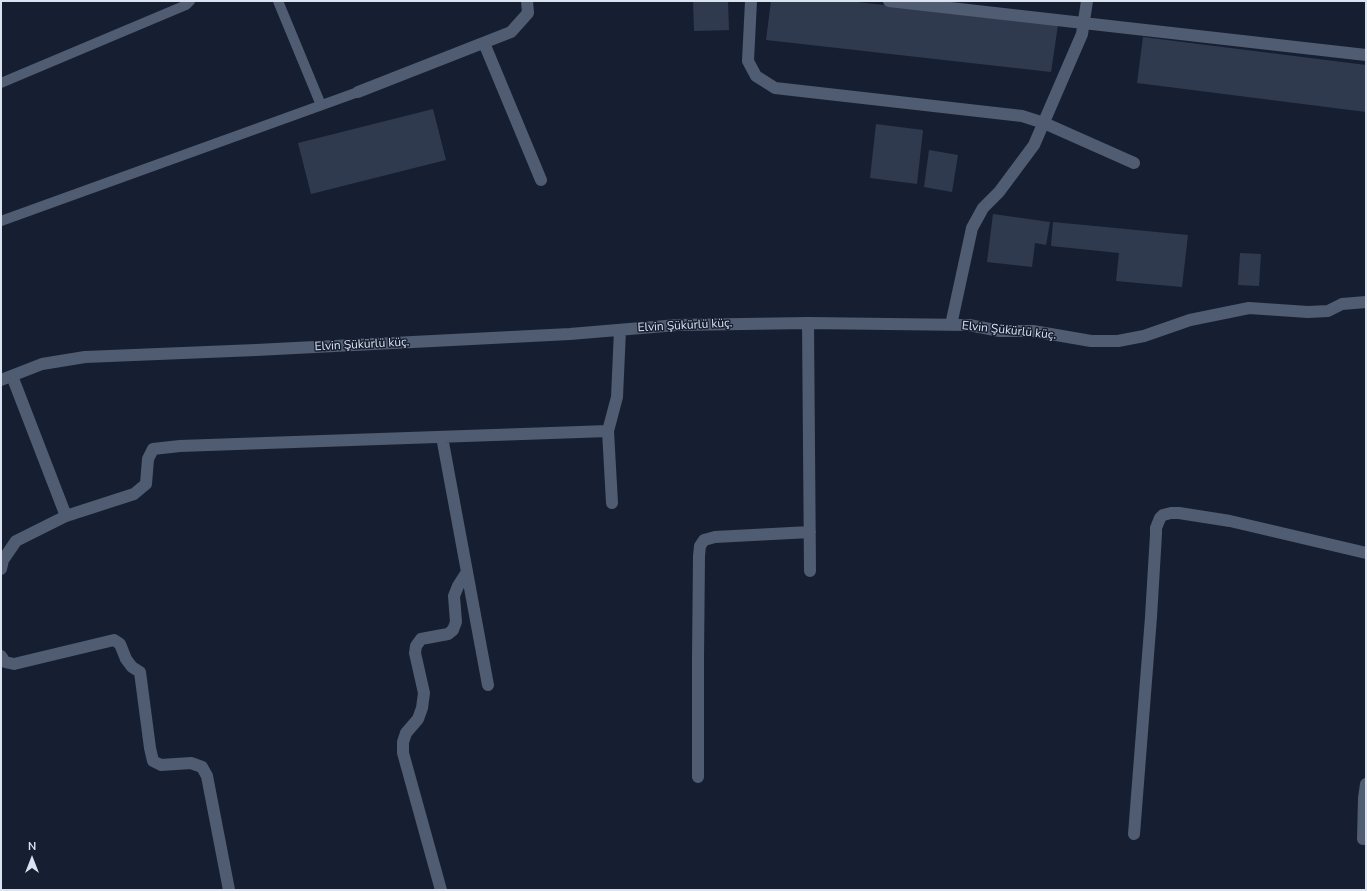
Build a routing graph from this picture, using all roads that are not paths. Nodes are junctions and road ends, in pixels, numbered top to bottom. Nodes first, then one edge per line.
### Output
1 (190, 1) edge
2 (278, 1) edge
3 (527, 1) edge
4 (751, 1) edge
5 (889, 1) edge
6 (1087, 1) edge
7 (1084, 23) junction
8 (484, 43) junction
9 (1366, 55) edge
10 (1, 84) edge
11 (358, 92) joint
12 (321, 105) junction
13 (1044, 123) junction
14 (1134, 163) dead end
15 (541, 180) dead end
16 (1, 222) edge
17 (1366, 302) edge
18 (808, 323) junction
19 (951, 325) junction
20 (620, 330) junction
21 (6, 378) edge
22 (608, 430) junction
23 (442, 437) junction
24 (612, 503) dead end
25 (66, 516) junction
26 (810, 532) junction
27 (1366, 553) edge
28 (1, 569) edge
29 (810, 571) dead end
30 (468, 572) junction
31 (1, 656) edge
32 (488, 684) dead end
33 (698, 777) dead end
34 (1366, 784) edge
35 (1134, 834) dead end
36 (1363, 839) dead end
37 (229, 890) edge
38 (441, 890) edge

1 - 10 lane
2 - 12 lane
3 - 8 street
4 - 13 street
5 - 7 street
6 - 7 street
7 - 9 street
7 - 13 street
8 - 11 street
8 - 15 street
11 - 12 lane
12 - 16 lane
13 - 14 street
13 - 19 street
17 - 19 street, Elvin Şükürlü küç.
18 - 19 street, Elvin Şükürlü küç.
18 - 20 street, Elvin Şükürlü küç.
18 - 26 street
20 - 21 street, Elvin Şükürlü küç.
20 - 22 street
21 - 25 street
22 - 23 street
22 - 24 street
23 - 25 street
23 - 30 street
25 - 28 street
26 - 29 street
26 - 33 street
27 - 35 street
30 - 32 street
30 - 38 street
31 - 37 street
34 - 36 street

